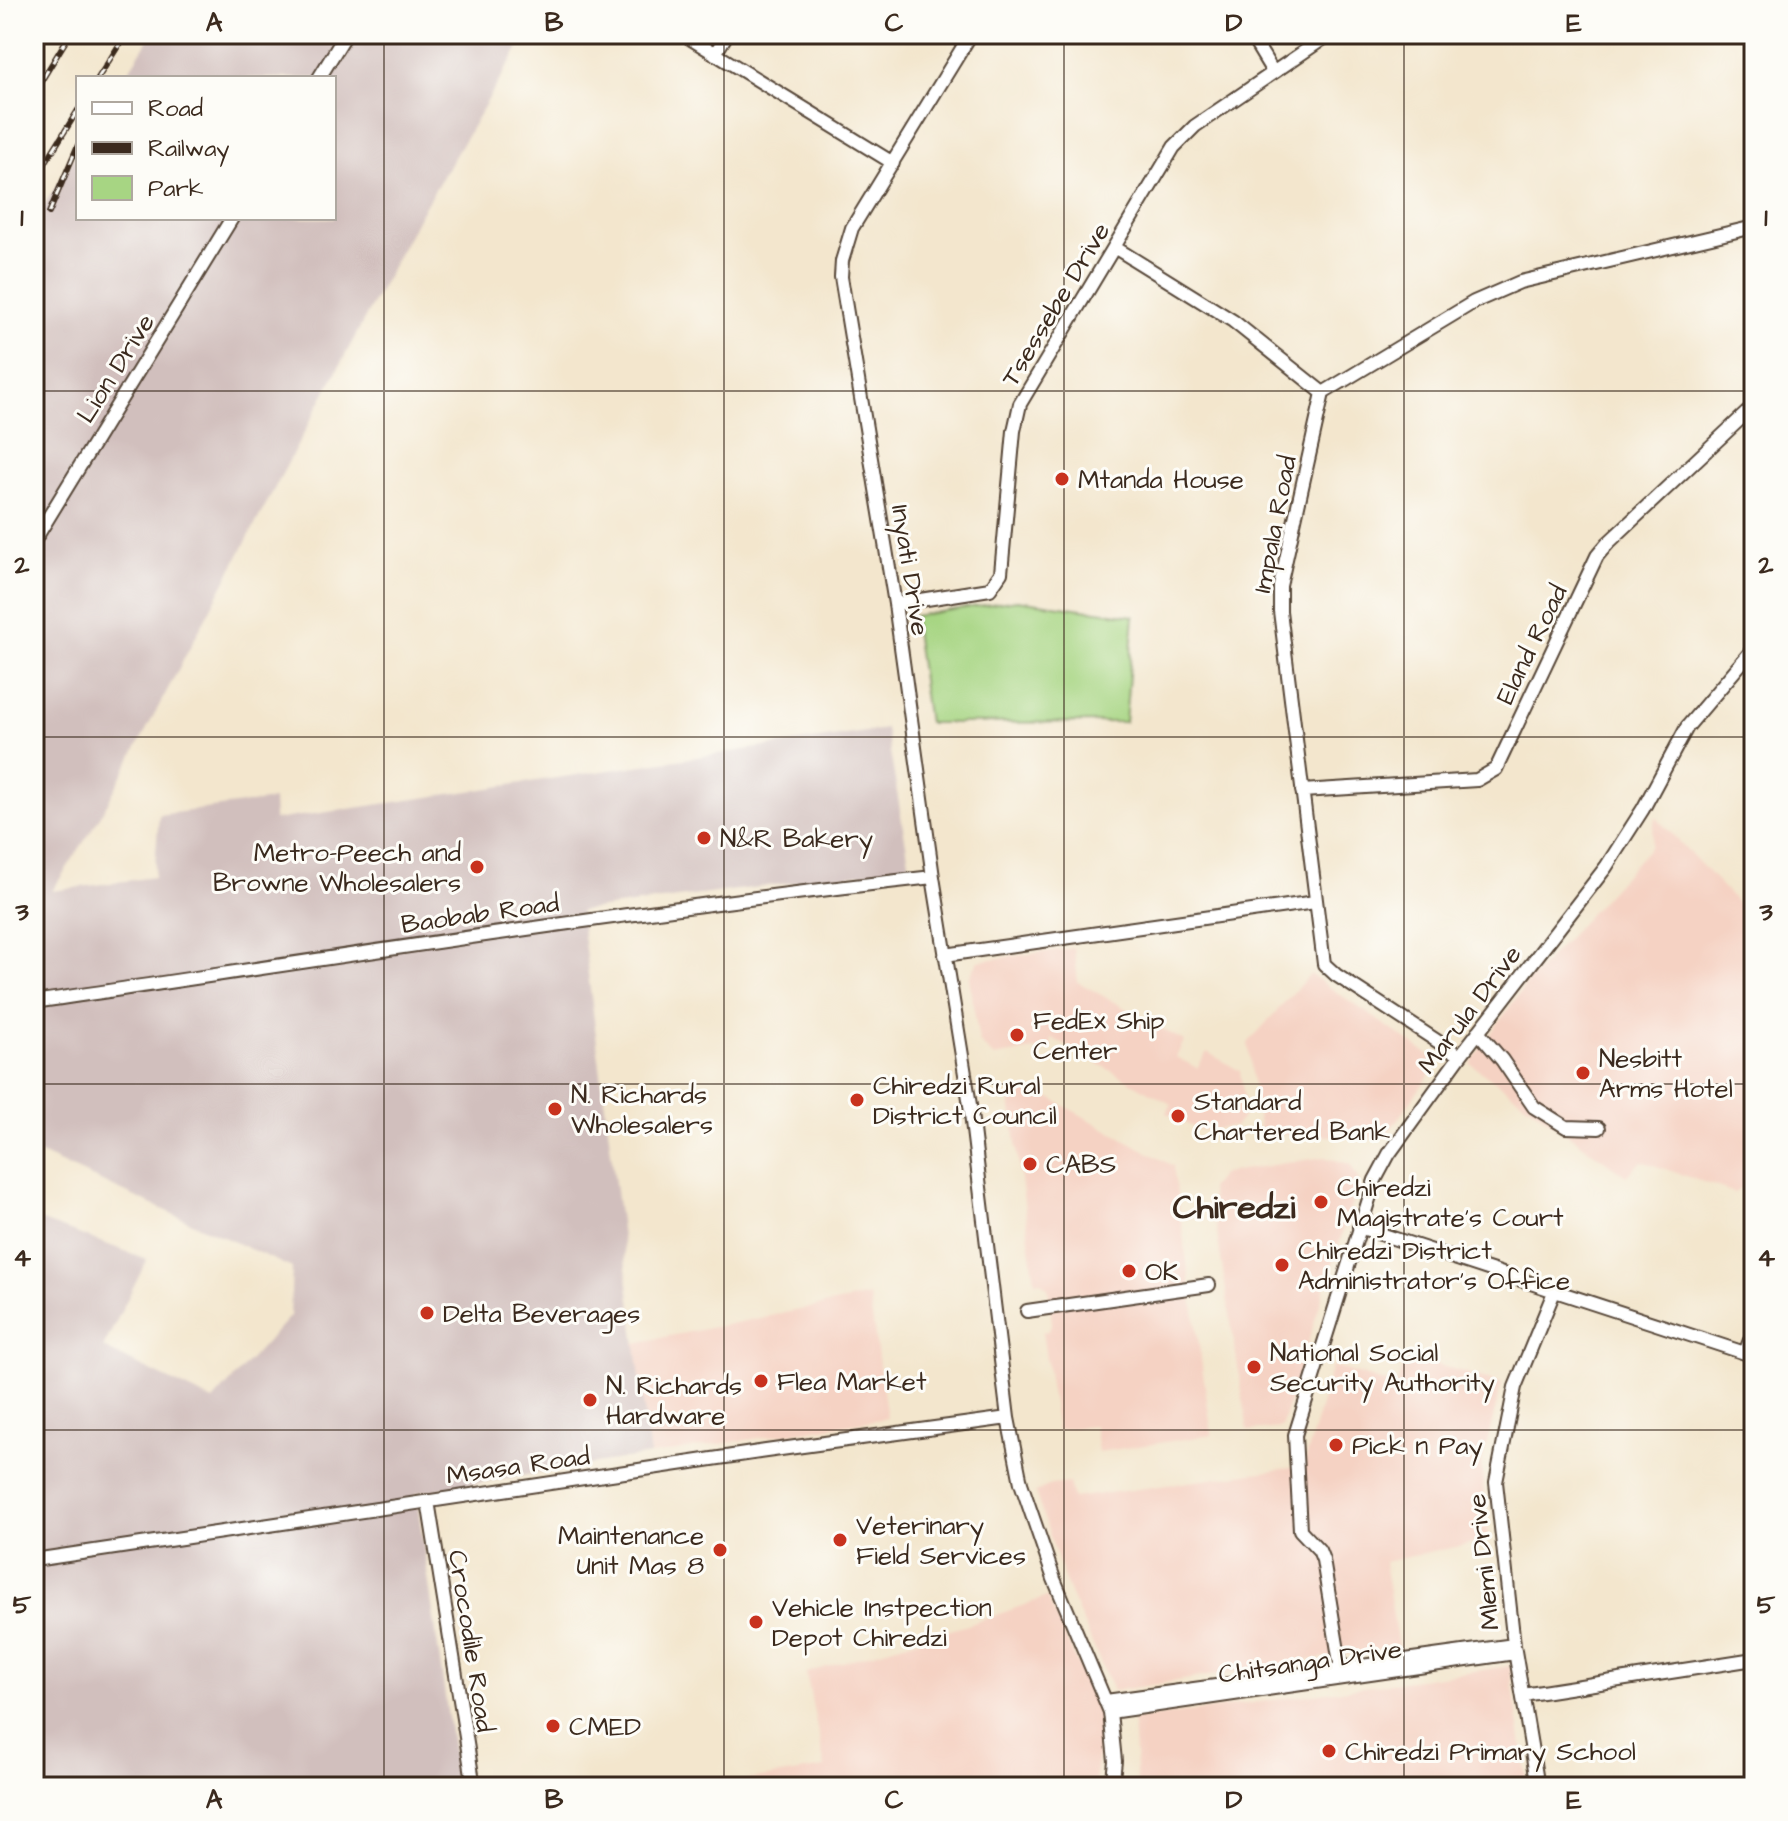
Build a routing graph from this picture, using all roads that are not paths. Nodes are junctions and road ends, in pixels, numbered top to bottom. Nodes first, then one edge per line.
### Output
1 (346, 34) edge
2 (683, 34) edge
3 (727, 34) edge
4 (971, 34) edge
5 (1250, 34) edge
6 (1330, 34) edge
7 (715, 54) junction
8 (1273, 72) junction
9 (320, 76) edge
10 (893, 163) junction
11 (231, 220) edge
12 (1754, 227) edge
13 (1114, 247) junction
14 (1323, 393) junction
15 (1754, 406) edge
16 (34, 541) edge
17 (895, 604) junction
18 (1754, 648) edge
19 (1302, 791) junction
20 (933, 877) junction
21 (1315, 902) junction
22 (945, 955) junction
23 (34, 1002) edge
24 (1478, 1032) junction
25 (1460, 1056) junction
26 (1599, 1128) dead end
27 (1359, 1227) junction
28 (1209, 1285) dead end
29 (1554, 1292) junction
30 (1027, 1311) dead end
31 (1754, 1330) edge
32 (1750, 1354) edge
33 (1008, 1418) junction
34 (428, 1501) junction
35 (34, 1560) edge
36 (1515, 1649) junction
37 (1754, 1659) edge
38 (1341, 1669) junction
39 (1523, 1695) junction
40 (1108, 1707) junction
41 (474, 1787) edge
42 (1112, 1787) edge
43 (1538, 1787) edge

1 - 9 street
2 - 7 street
3 - 7 street
4 - 10 street, Inyati Drive
5 - 8 street
6 - 8 street, Tsessebe Drive
7 - 10 street
8 - 13 street, Tsessebe Drive
10 - 17 street, Inyati Drive
11 - 16 street, Lion Drive
12 - 14 street
13 - 14 street
13 - 17 street, Tsessebe Drive
14 - 19 street, Impala Road
15 - 19 street, Eland Road
17 - 20 street, Inyati Drive
18 - 24 street, Marula Drive
19 - 21 street, Impala Road
20 - 22 street, Inyati Drive
20 - 23 street, Baobab Road
21 - 22 street
21 - 25 street, Impala Road
22 - 33 street, Inyati Drive
24 - 25 street, Marula Drive
24 - 26 street
25 - 27 street, Marula Drive
27 - 29 street
27 - 38 street, Marula Drive
28 - 30 street
29 - 32 street
29 - 36 street, Mlemi Drive
31 - 32 street
33 - 34 street, Msasa Road
33 - 40 street, Inyati Drive
34 - 35 street, Msasa Road
34 - 41 street, Crocodile Road
36 - 38 street
36 - 39 street, Mlemi Drive
36 - 40 street, Chitsanga Drive
37 - 39 street
38 - 40 street
39 - 43 street, Mlemi Drive
40 - 42 street, Inyati Drive

